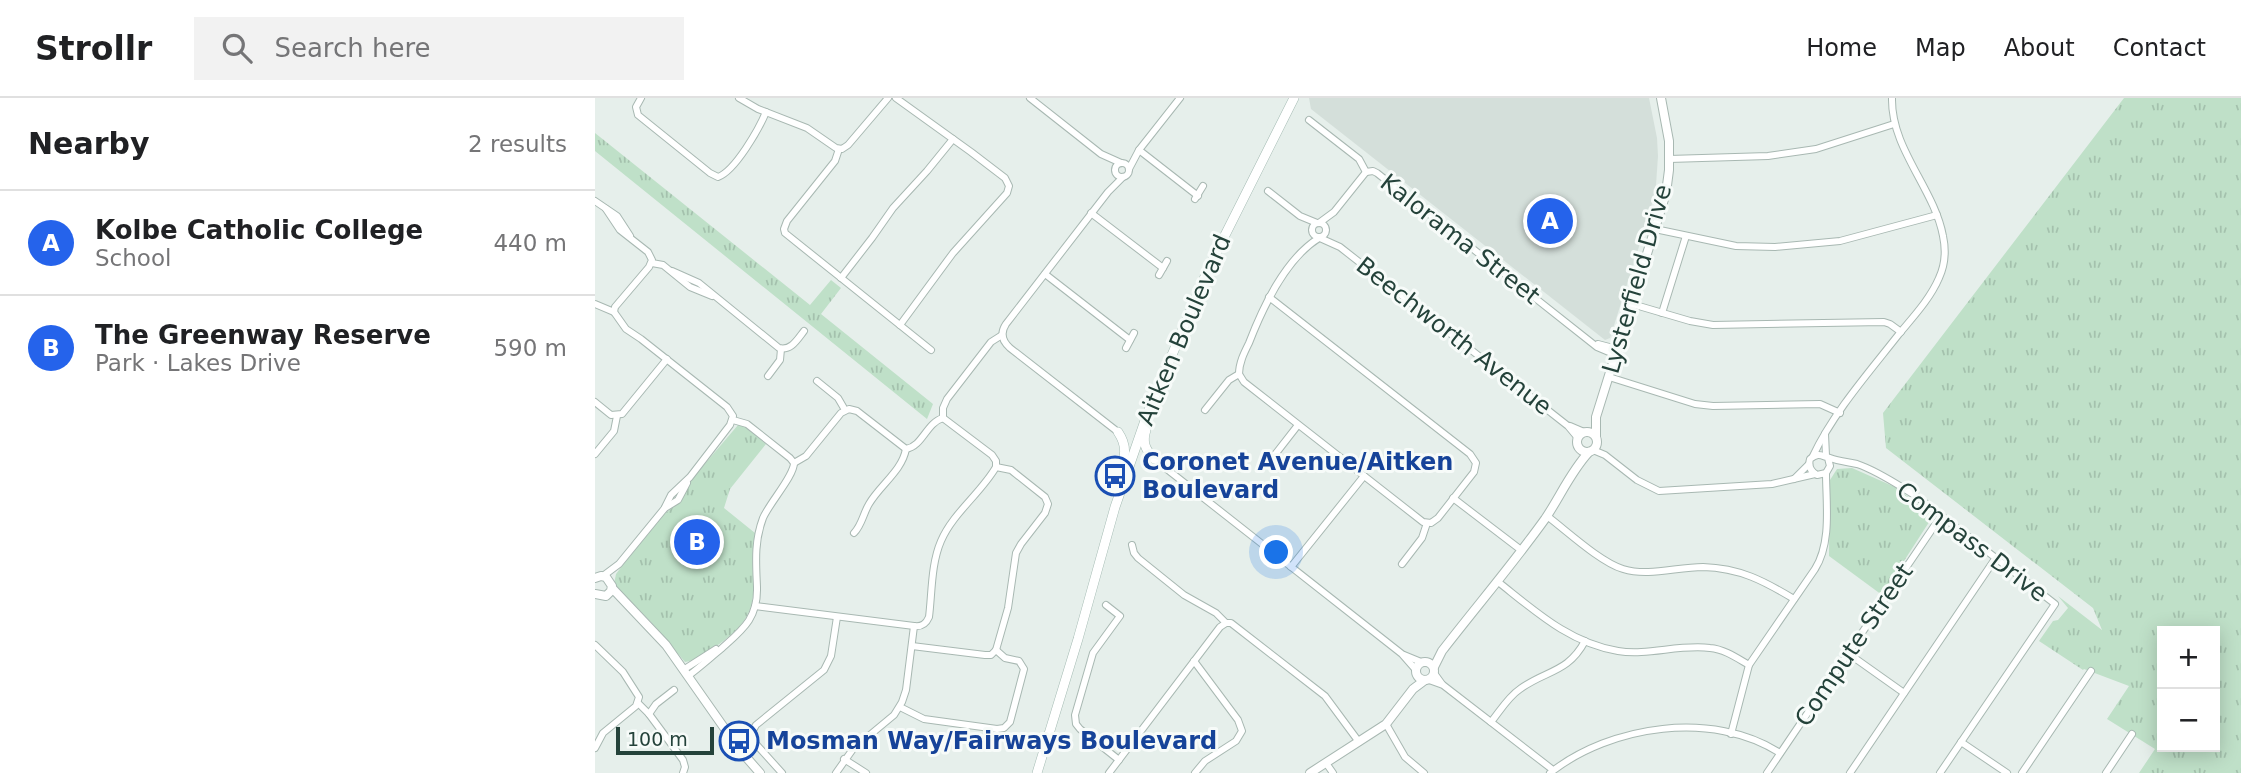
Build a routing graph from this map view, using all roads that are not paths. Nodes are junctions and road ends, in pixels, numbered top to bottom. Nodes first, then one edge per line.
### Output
1 (641, 98) edge
2 (741, 98) edge
3 (888, 98) edge
4 (895, 98) edge
5 (1030, 98) edge
6 (1179, 98) edge
7 (1294, 98) edge
8 (1661, 98) edge
9 (1892, 98) edge
10 (766, 112) junction
11 (1309, 120) dead end
12 (1894, 124) junction
13 (953, 139) junction
14 (839, 149) junction
15 (1139, 150) junction
16 (1101, 154) junction
17 (1669, 159) junction
18 (1121, 163) junction
19 (1129, 169) junction
20 (1115, 171) junction
21 (1366, 172) junction
22 (1123, 177) junction
23 (1203, 186) dead end
24 (1268, 191) dead end
25 (1108, 192) junction
26 (595, 201) edge
27 (1334, 212) junction
28 (1091, 213) junction
29 (1937, 215) junction
30 (1300, 216) junction
31 (1318, 223) junction
32 (1655, 229) junction
33 (1312, 231) junction
34 (1327, 231) junction
35 (1686, 236) junction
36 (1320, 238) junction
37 (1340, 247) junction
38 (1304, 250) junction
39 (652, 263) junction
40 (1045, 274) junction
41 (1159, 275) dead end
42 (841, 278) junction
43 (1269, 297) junction
44 (595, 302) edge
45 (1632, 304) junction
46 (616, 310) junction
47 (1662, 313) junction
48 (899, 325) junction
49 (804, 331) dead end
50 (1901, 332) junction
51 (1003, 338) junction
52 (1126, 348) dead end
53 (781, 349) junction
54 (931, 351) dead end
55 (1616, 352) junction
56 (1170, 355) junction
57 (667, 359) junction
58 (1239, 374) junction
59 (768, 376) dead end
60 (1609, 377) junction
61 (817, 381) dead end
62 (595, 402) edge
63 (845, 410) junction
64 (1205, 410) dead end
65 (1840, 413) junction
66 (617, 416) junction
67 (1596, 417) junction
68 (943, 418) junction
69 (733, 420) junction
70 (1145, 420) junction
71 (1298, 425) junction
72 (1118, 432) junction
73 (1582, 434) junction
74 (1825, 434) junction
75 (1594, 446) junction
76 (1579, 448) junction
77 (906, 449) junction
78 (595, 454) edge
79 (1813, 456) junction
80 (1827, 457) junction
81 (1154, 459) junction
82 (1270, 461) dead end
83 (794, 463) junction
84 (1850, 463) junction
85 (1809, 464) junction
86 (1128, 466) junction
87 (1577, 466) junction
88 (996, 467) junction
89 (1827, 472) junction
90 (1816, 474) junction
91 (1364, 476) junction
92 (1792, 480) junction
93 (1827, 493) junction
94 (1453, 498) junction
95 (1115, 507) junction
96 (1547, 516) junction
97 (1941, 516) junction
98 (1427, 523) junction
99 (854, 533) dead end
100 (1132, 545) dead end
101 (1521, 550) junction
102 (1995, 559) junction
103 (1402, 564) dead end
104 (1291, 567) junction
105 (1497, 581) junction
106 (601, 586) edge
107 (1794, 599) junction
108 (1106, 605) dead end
109 (755, 606) junction
110 (837, 617) junction
111 (1226, 623) junction
112 (914, 626) junction
113 (1585, 641) junction
114 (595, 645) edge
115 (912, 646) junction
116 (996, 650) junction
117 (1849, 654) junction
118 (1195, 661) junction
119 (1749, 665) junction
120 (1425, 671) junction
121 (2091, 671) dead end
122 (685, 673) junction
123 (674, 690) dead end
124 (1904, 693) junction
125 (638, 703) junction
126 (899, 707) junction
127 (649, 714) junction
128 (1491, 722) junction
129 (1386, 724) junction
130 (1731, 734) junction
131 (2132, 734) dead end
132 (1359, 742) junction
133 (1961, 742) junction
134 (595, 748) edge
135 (1780, 754) junction
136 (844, 760) junction
137 (1119, 760) junction
138 (1326, 763) junction
139 (686, 772) edge
140 (1551, 772) edge
141 (760, 773) edge
142 (782, 773) edge
143 (836, 773) edge
144 (866, 773) edge
145 (1039, 773) edge
146 (1109, 773) edge
147 (1195, 773) edge
148 (1310, 773) edge
149 (1333, 773) edge
150 (1424, 773) edge
151 (1767, 773) edge
152 (1850, 773) edge
153 (1940, 773) edge
154 (2007, 773) edge
155 (2022, 773) edge
156 (2106, 773) edge

1 - 10 street
2 - 10 street
3 - 14 street
4 - 13 street
5 - 16 street
6 - 15 street
7 - 56 main road, Aitken Boulevard
8 - 17 street, Lysterfield Drive
9 - 12 street
10 - 14 street
11 - 21 street
12 - 17 street
12 - 29 street
13 - 42 street
13 - 48 street
14 - 42 street
15 - 18 street
15 - 19 street
15 - 23 street
16 - 18 street
16 - 20 street
17 - 32 street, Lysterfield Drive
18 - 19 street
18 - 20 street
19 - 22 street
20 - 22 street
20 - 25 street
21 - 27 street, Kalorama Street
21 - 55 street, Kalorama Street
22 - 25 street
24 - 30 street
25 - 28 street
26 - 39 street
27 - 31 street, Kalorama Street
27 - 34 street, Kalorama Street
28 - 40 street
28 - 41 street
29 - 35 street
29 - 50 street
30 - 31 street
30 - 33 street
31 - 33 street
31 - 34 street
32 - 35 street
32 - 45 street, Lysterfield Drive
33 - 36 street
33 - 38 street
34 - 36 street
34 - 37 street, Beechworth Avenue
35 - 47 street
36 - 37 street, Beechworth Avenue
36 - 38 street
37 - 73 street, Beechworth Avenue
38 - 43 street
39 - 46 street
39 - 53 street
40 - 51 street
40 - 52 street
42 - 48 street
43 - 58 street
43 - 94 street
44 - 46 street
45 - 47 street
45 - 55 street, Lysterfield Drive
46 - 57 street
47 - 50 street
48 - 54 street
49 - 53 street
50 - 65 street
51 - 68 street
51 - 72 street
53 - 59 street
55 - 60 street, Lysterfield Drive
56 - 70 main road, Aitken Boulevard
56 - 81 main road
57 - 66 street
57 - 69 street
58 - 64 street
58 - 71 street
60 - 65 street
60 - 67 street, Lysterfield Drive
61 - 63 street
62 - 66 street
63 - 77 street
63 - 83 street
65 - 74 street
66 - 78 street
67 - 73 street, Lysterfield Drive
67 - 75 street, Lysterfield Drive
68 - 77 street
68 - 88 street
69 - 83 street
69 - 106 street
70 - 72 main road
70 - 86 main road, Aitken Boulevard
71 - 82 street
71 - 91 street
72 - 95 main road
73 - 75 street
73 - 76 street
74 - 79 street
74 - 80 street
75 - 76 street
75 - 87 street
75 - 92 street
76 - 87 street
77 - 99 street
79 - 80 street
79 - 85 street
80 - 84 street, Compass Drive
80 - 89 street
81 - 86 main road
81 - 104 street
83 - 109 street
84 - 89 street
84 - 97 street, Compass Drive
85 - 90 street
85 - 92 street
86 - 95 main road, Aitken Boulevard
87 - 96 street
88 - 112 street
88 - 116 street
89 - 90 street
89 - 93 street
90 - 92 street
90 - 93 street
91 - 98 street
91 - 104 street
93 - 107 street
94 - 98 street
94 - 101 street
95 - 145 main road, Aitken Boulevard
96 - 101 street
96 - 107 street
97 - 102 street, Compass Drive
97 - 117 street, Compute Street
98 - 103 street
100 - 111 street
101 - 105 street
102 - 124 street
102 - 133 street, Compass Drive
104 - 120 street
105 - 113 street
105 - 120 street
106 - 122 street
107 - 119 street
108 - 137 street
109 - 110 street
109 - 122 street
110 - 112 street
110 - 142 street
111 - 118 street
111 - 132 street
112 - 115 street
113 - 119 street
113 - 128 street
114 - 125 street
115 - 116 street
115 - 126 street
116 - 126 street
117 - 124 street
117 - 135 street, Compute Street
118 - 137 street
118 - 147 street
119 - 130 street
120 - 128 street
120 - 129 street
121 - 155 street
122 - 141 street
123 - 127 street
124 - 152 street
125 - 127 street
125 - 134 street
126 - 136 street
127 - 139 street
128 - 140 street
129 - 132 street
129 - 150 street
130 - 135 street
130 - 140 street
131 - 156 street
132 - 138 street
133 - 153 street
133 - 154 street
135 - 151 street, Compute Street
136 - 143 street
136 - 144 street
137 - 146 street
138 - 148 street
138 - 149 street

